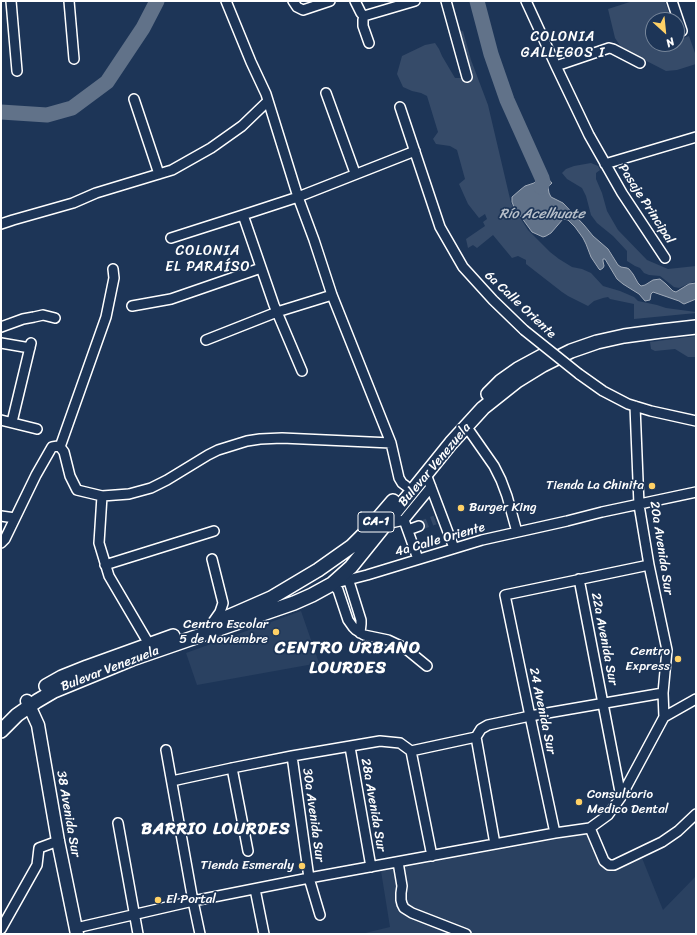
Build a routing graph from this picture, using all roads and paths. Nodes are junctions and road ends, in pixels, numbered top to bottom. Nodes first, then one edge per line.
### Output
1 (11, 1) edge
2 (69, 1) edge
3 (226, 1) edge
4 (293, 1) edge
5 (330, 1) edge
6 (355, 1) edge
7 (415, 1) edge
8 (446, 1) edge
9 (526, 1) edge
10 (672, 1) edge
11 (676, 12) edge
12 (364, 16) junction
13 (369, 44) dead end
14 (74, 59) dead end
15 (640, 63) dead end
16 (556, 66) junction
17 (17, 71) dead end
18 (467, 77) dead end
19 (326, 93) dead end
20 (134, 98) dead end
21 (268, 101) junction
22 (400, 107) dead end
23 (696, 137) edge
24 (415, 151) junction
25 (605, 164) junction
26 (356, 173) junction
27 (158, 174) junction
28 (298, 196) junction
29 (243, 215) junction
30 (1, 224) edge
31 (171, 238) dead end
32 (665, 258) dead end
33 (261, 268) junction
34 (113, 269) dead end
35 (332, 295) junction
36 (132, 306) dead end
37 (277, 312) junction
38 (55, 318) dead end
39 (696, 319) edge
40 (1, 327) edge
41 (696, 327) edge
42 (206, 340) dead end
43 (1, 343) edge
44 (302, 371) dead end
45 (635, 406) junction
46 (1, 420) edge
47 (696, 421) edge
48 (12, 422) junction
49 (466, 426) junction
50 (37, 429) dead end
51 (391, 442) junction
52 (60, 447) junction
53 (426, 474) junction
54 (406, 486) junction
55 (431, 487) junction
56 (696, 492) edge
57 (102, 496) junction
58 (640, 505) junction
59 (1, 516) edge
60 (15, 518) junction
61 (404, 520) junction
62 (386, 524) junction
63 (419, 526) tunnel mouth
64 (408, 530) junction
65 (214, 531) dead end
66 (517, 532) junction
67 (1, 543) edge
68 (454, 548) junction
69 (212, 559) dead end
70 (418, 559) junction
71 (329, 562) junction
72 (649, 565) junction
73 (106, 566) junction
74 (347, 576) junction
75 (579, 579) junction
76 (332, 584) junction
77 (223, 602) junction
78 (239, 612) junction
79 (213, 622) junction
80 (360, 633) junction
81 (149, 644) junction
82 (427, 666) dead end
83 (46, 687) junction
84 (663, 693) junction
85 (696, 699) edge
86 (603, 703) junction
87 (28, 704) junction
88 (4, 716) edge
89 (530, 716) junction
90 (664, 717) junction
91 (1, 731) edge
92 (476, 736) junction
93 (350, 747) junction
94 (166, 750) dead end
95 (411, 751) junction
96 (292, 756) junction
97 (232, 768) junction
98 (172, 782) junction
99 (621, 797) junction
100 (696, 814) edge
101 (118, 823) dead end
102 (590, 828) junction
103 (555, 833) junction
104 (58, 841) junction
105 (495, 844) junction
106 (248, 851) dead end
107 (432, 856) junction
108 (398, 862) junction
109 (371, 867) junction
110 (309, 878) junction
111 (255, 889) junction
112 (193, 901) junction
113 (134, 914) junction
114 (320, 915) dead end
115 (1, 929) edge
116 (76, 931) edge
117 (138, 934) edge
118 (200, 934) edge
119 (264, 934) edge
120 (466, 934) edge

1 - 17 street
2 - 14 street
3 - 21 street
4 - 5 street
6 - 12 street
7 - 12 street
8 - 18 street
9 - 16 street, Pasaje Principal
10 - 11 street
12 - 13 street
15 - 16 street
16 - 25 street, Pasaje Principal
19 - 26 street
20 - 27 street
21 - 27 street
21 - 28 street
22 - 24 street, 6a Calle Oriente
23 - 25 street, Pasaje Principal
24 - 26 street
24 - 45 street, 6a Calle Oriente, bridge
25 - 32 street, Pasaje Principal
26 - 28 street
27 - 30 street
28 - 29 street
28 - 35 street
29 - 31 street
29 - 33 street
33 - 36 street
33 - 37 street
34 - 52 street
35 - 37 street
35 - 51 street
37 - 42 street
37 - 44 street
38 - 40 street
39 - 54 highway, Bulevar Venezuela / CA-1
41 - 49 highway, Bulevar Venezuela / CA-1
43 - 48 street
45 - 47 street, 6a Calle Oriente
45 - 58 street, 20a Avenida Sur
46 - 48 street
48 - 50 street
49 - 53 highway, Bulevar Venezuela / CA-1
49 - 66 street
51 - 54 street
51 - 57 street
52 - 57 street
52 - 60 street
53 - 55 street
53 - 62 highway, Bulevar Venezuela / CA-1
54 - 71 highway, Bulevar Venezuela / CA-1
55 - 61 street
55 - 68 street
56 - 58 street, 4a Calle Oriente
57 - 73 street
58 - 66 street, 4a Calle Oriente
58 - 72 street, 20a Avenida Sur
59 - 60 street
60 - 67 street
61 - 62 street
61 - 64 street
62 - 74 highway, Bulevar Venezuela / CA-1
63 - 64 street
64 - 70 street
65 - 73 street
66 - 68 street, 4a Calle Oriente
68 - 70 street, 4a Calle Oriente
69 - 77 street
70 - 74 street, 4a Calle Oriente
71 - 76 highway
71 - 78 highway, Bulevar Venezuela / CA-1
72 - 75 street
72 - 84 street, 20a Avenida Sur
73 - 81 street
74 - 76 highway, Bulevar Venezuela / CA-1
74 - 80 street
75 - 86 street, 22a Avenida Sur
75 - 89 street, 24 Avenida Sur
76 - 80 street
76 - 87 highway, Bulevar Venezuela / CA-1
77 - 78 street
77 - 79 street
78 - 79 highway, Bulevar Venezuela / CA-1
79 - 81 highway, Bulevar Venezuela / CA-1
80 - 82 street
81 - 83 highway, Bulevar Venezuela / CA-1
83 - 87 highway
83 - 88 highway, Bulevar Venezuela / CA-1
84 - 86 street
84 - 90 street, 20a Avenida Sur
85 - 90 street
86 - 89 street
86 - 99 street, 22a Avenida Sur
87 - 88 highway
87 - 91 highway, Bulevar Venezuela / CA-1
87 - 104 main road, 38 Avenida Sur
89 - 92 street
89 - 103 street, 24 Avenida Sur
90 - 99 street
92 - 95 street
92 - 105 street
93 - 95 street
93 - 96 street
93 - 109 street, 28a Avenida Sur
94 - 98 street
95 - 107 street
96 - 97 street
96 - 110 street, 30a Avenida Sur
97 - 98 street
97 - 106 street
98 - 112 street
99 - 102 street
100 - 102 street
101 - 113 street
102 - 103 street
103 - 105 street
104 - 115 street
104 - 116 main road, 38 Avenida Sur
105 - 107 street
107 - 108 street
108 - 109 street
108 - 120 street
109 - 110 street
110 - 111 street
110 - 114 street, 30a Avenida Sur
111 - 112 street
111 - 119 street
112 - 113 street
112 - 118 street
113 - 116 street
113 - 117 street

